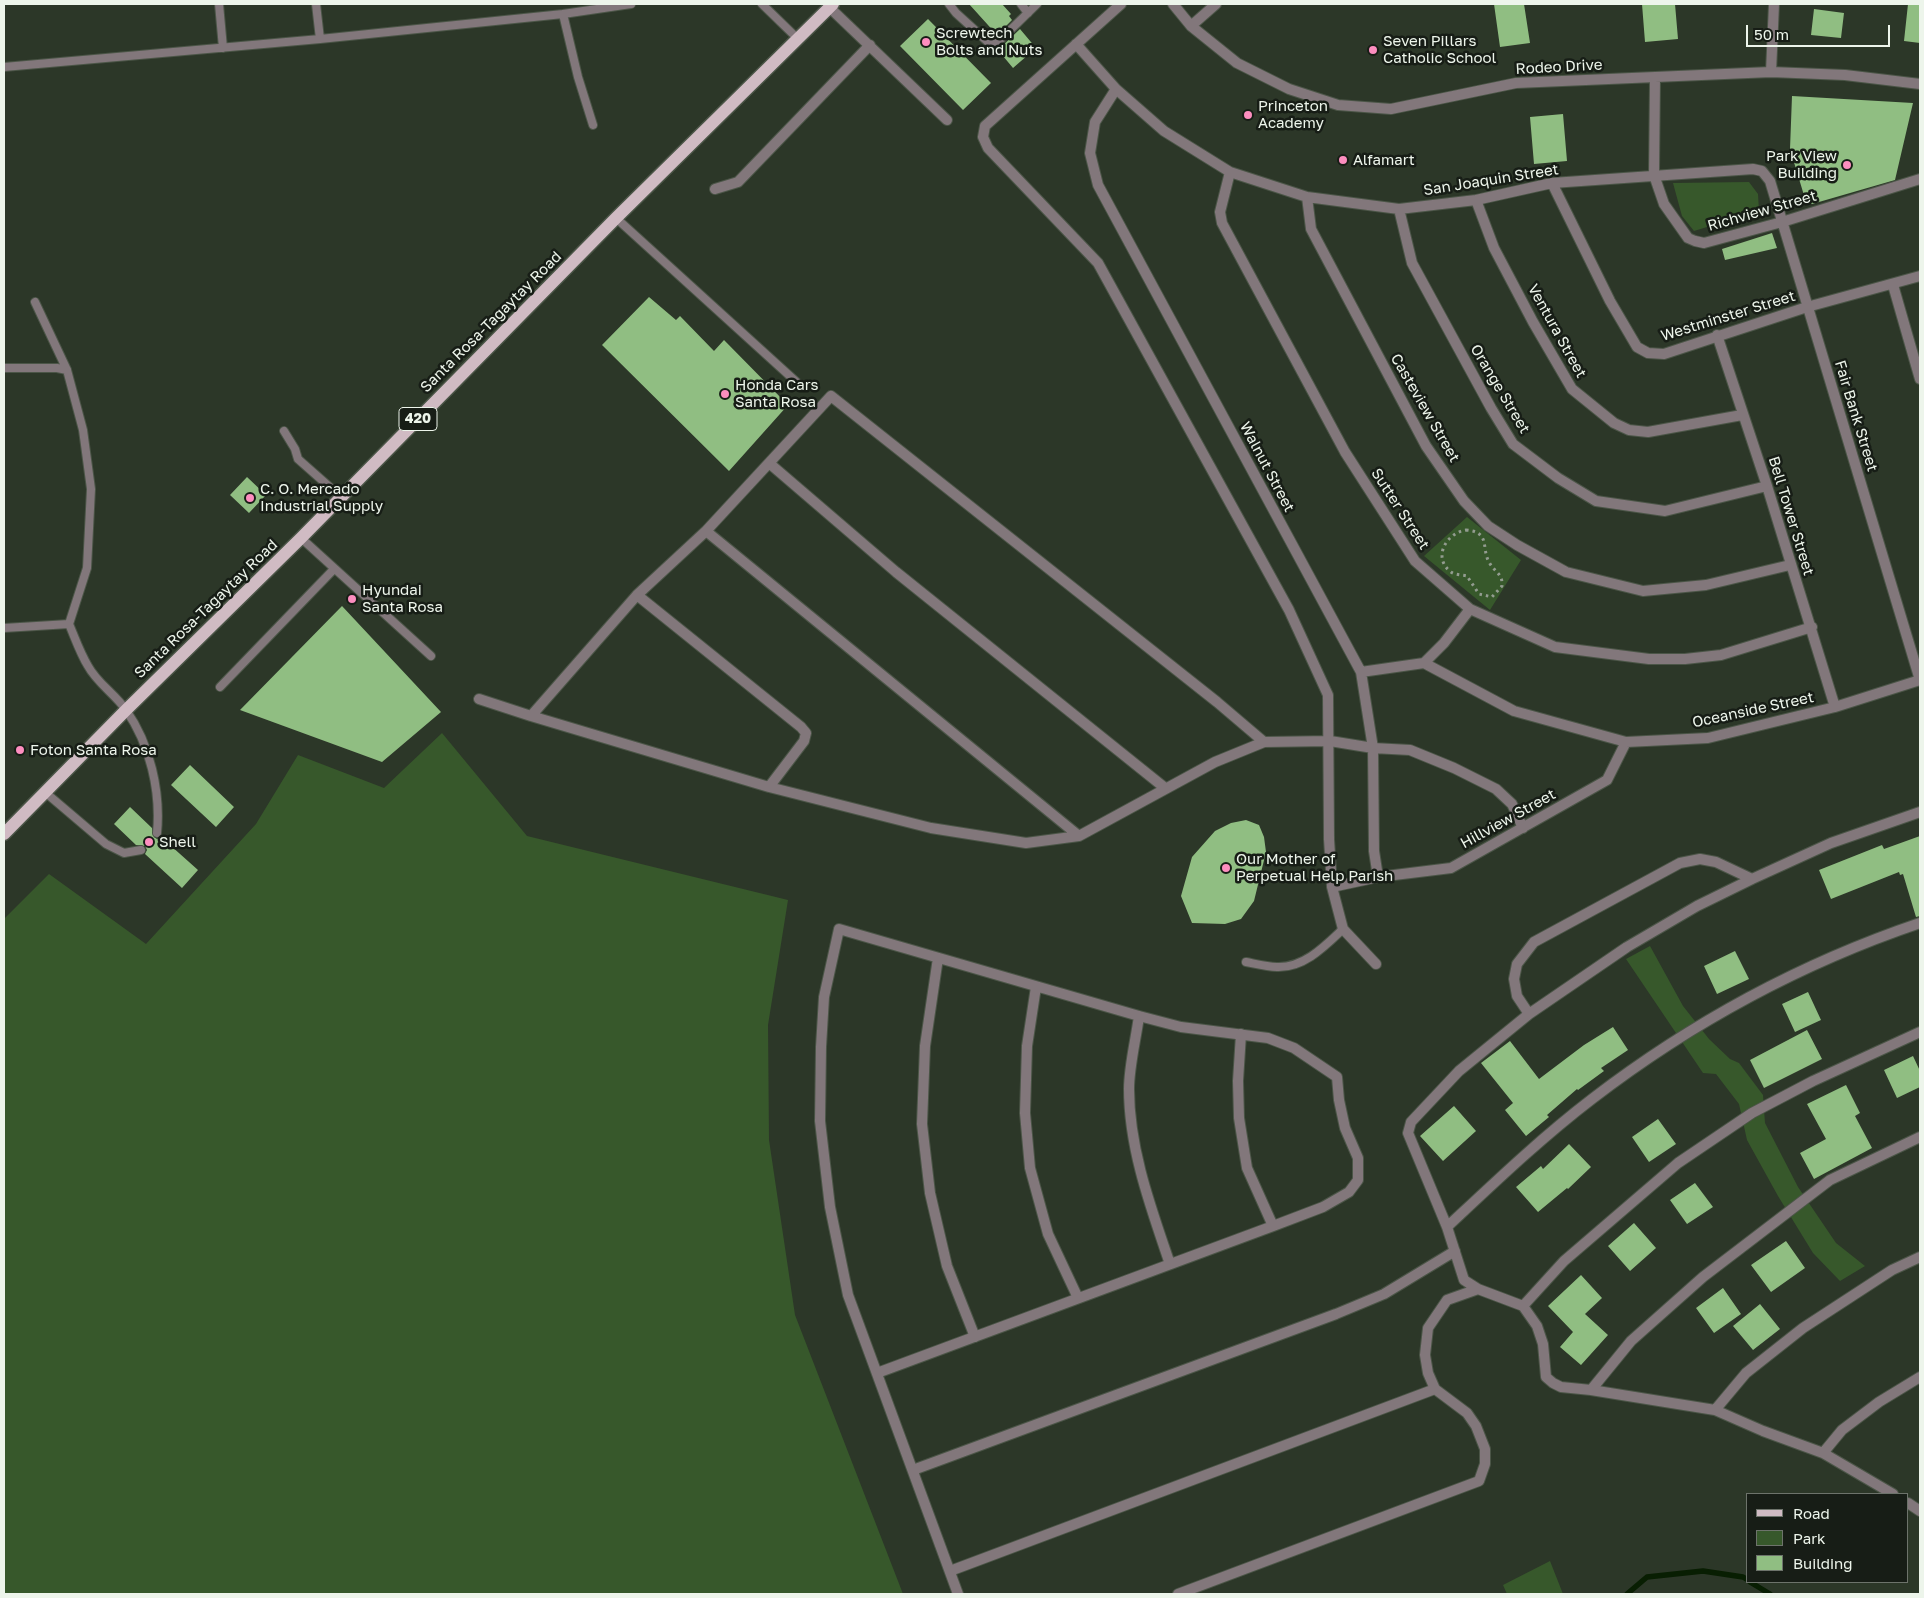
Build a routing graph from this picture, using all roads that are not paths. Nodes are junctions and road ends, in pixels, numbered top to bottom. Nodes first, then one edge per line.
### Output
1 (219, 4) edge
2 (316, 4) edge
3 (632, 4) edge
4 (762, 4) edge
5 (949, 4) edge
6 (1020, 4) edge
7 (1037, 4) edge
8 (1121, 4) edge
9 (1172, 4) edge
10 (1216, 4) edge
11 (1774, 4) edge
12 (831, 6) edge
13 (1028, 13) junction
14 (563, 14) junction
15 (1191, 26) junction
16 (797, 38) junction
17 (320, 39) junction
18 (1076, 44) junction
19 (870, 45) junction
20 (223, 48) junction
21 (4, 67) edge
22 (1771, 72) junction
23 (1655, 78) junction
24 (1920, 84) edge
25 (1116, 90) junction
26 (947, 120) dead end
27 (593, 125) dead end
28 (1753, 169) joint
29 (1230, 172) junction
30 (1654, 175) junction
31 (1920, 179) edge
32 (1552, 183) junction
33 (715, 189) dead end
34 (1307, 197) junction
35 (1476, 200) junction
36 (1399, 209) junction
37 (616, 218) junction
38 (1782, 222) junction
39 (1920, 276) edge
40 (1893, 285) junction
41 (35, 302) dead end
42 (1807, 307) junction
43 (1717, 335) junction
44 (1918, 364) edge
45 (4, 368) edge
46 (67, 370) junction
47 (1920, 379) edge
48 (802, 387) dead end
49 (1742, 415) junction
50 (284, 431) dead end
51 (769, 464) junction
52 (1768, 486) junction
53 (341, 497) junction
54 (706, 531) junction
55 (301, 538) junction
56 (1790, 565) junction
57 (334, 569) junction
58 (638, 595) junction
59 (1470, 609) junction
60 (69, 624) junction
61 (1812, 627) junction
62 (4, 628) edge
63 (431, 656) dead end
64 (1424, 663) junction
65 (1361, 672) junction
66 (1920, 680) edge
67 (220, 687) dead end
68 (479, 699) dead end
69 (1835, 707) junction
70 (126, 710) junction
71 (531, 716) junction
72 (1264, 742) junction
73 (1330, 742) junction
74 (1626, 742) junction
75 (1373, 748) junction
76 (769, 786) junction
77 (1165, 788) junction
78 (46, 793) junction
79 (1920, 812) edge
80 (1523, 828) junction
81 (157, 833) dead end
82 (4, 834) edge
83 (1079, 836) junction
84 (141, 850) dead end
85 (1378, 877) junction
86 (1752, 879) junction
87 (1332, 887) junction
88 (1920, 923) edge
89 (1343, 929) junction
90 (938, 958) junction
91 (1246, 962) dead end
92 (1376, 964) dead end
93 (1036, 987) junction
94 (1529, 1014) junction
95 (1139, 1016) junction
96 (1920, 1032) edge
97 (1241, 1034) junction
98 (1920, 1137) edge
99 (1273, 1226) junction
100 (1447, 1226) junction
101 (1455, 1251) junction
102 (1920, 1257) edge
103 (1170, 1264) junction
104 (1478, 1290) junction
105 (1078, 1298) junction
106 (1523, 1306) junction
107 (975, 1337) junction
108 (877, 1373) junction
109 (1920, 1377) edge
110 (1435, 1389) junction
111 (1591, 1390) junction
112 (1715, 1410) junction
113 (1823, 1452) junction
114 (913, 1470) junction
115 (1891, 1493) edge
116 (950, 1571) junction
117 (958, 1594) edge
118 (1178, 1594) edge

1 - 20 lane
2 - 17 lane
3 - 14 lane
4 - 16 lane
5 - 13 lane
6 - 13 lane
7 - 13 lane
8 - 18 street
9 - 15 street, Rodeo Drive
10 - 15 street
11 - 22 street
12 - 16 main road, Santa Rosa-Tagaytay Road / 420
12 - 19 street
14 - 17 lane
14 - 27 lane
15 - 23 street, Rodeo Drive
16 - 37 main road, Santa Rosa-Tagaytay Road / 420
17 - 20 lane
18 - 25 street, San Joaquin Street
18 - 73 street
19 - 26 street
19 - 33 street
20 - 21 lane
22 - 23 street, Rodeo Drive
22 - 24 street, Rodeo Drive
23 - 30 street, Richview Street
25 - 29 street, San Joaquin Street
25 - 65 street, Walnut Street
28 - 30 street, San Joaquin Street
28 - 38 street, Fair Bank Street
29 - 34 street, San Joaquin Street
29 - 59 street, Sutter Street
30 - 32 street, San Joaquin Street
30 - 38 street, Richview Street
31 - 38 street, Richview Street
32 - 35 street, San Joaquin Street
32 - 43 street, Westminster Street
34 - 36 street, San Joaquin Street
34 - 56 street, Casteview Street
35 - 36 street, San Joaquin Street
35 - 49 street, Ventura Street
36 - 52 street, Orange Street
37 - 48 lane
37 - 53 main road, Santa Rosa-Tagaytay Road / 420
38 - 42 street, Fair Bank Street
39 - 40 street, Westminster Street
40 - 42 street, Westminster Street
40 - 44 street
41 - 46 lane
42 - 43 street, Westminster Street
42 - 66 street, Fair Bank Street
43 - 49 street, Bell Tower Street
44 - 47 street
45 - 46 lane
46 - 60 lane
49 - 52 street, Bell Tower Street
50 - 53 lane
51 - 54 street
51 - 72 street
51 - 77 street
52 - 56 street, Bell Tower Street
53 - 55 main road, Santa Rosa-Tagaytay Road / 420
54 - 58 street
54 - 83 street
55 - 57 lane
55 - 70 main road, Santa Rosa-Tagaytay Road / 420
56 - 61 street, Bell Tower Street
57 - 63 lane
57 - 67 lane
58 - 71 street
58 - 76 street
59 - 61 street, Sutter Street
59 - 64 street
60 - 62 lane
60 - 70 lane
61 - 69 street, Bell Tower Street
64 - 65 street
64 - 74 street, Oceanside Street
65 - 75 street, Walnut Street
66 - 69 street, Oceanside Street
68 - 71 street
69 - 74 street, Oceanside Street
70 - 78 main road, Santa Rosa-Tagaytay Road / 420
70 - 81 lane
71 - 76 street
72 - 73 street
72 - 77 street
73 - 75 street
73 - 87 street
74 - 80 street, Hillview Street
75 - 80 street
75 - 85 street, Walnut Street
76 - 83 street
77 - 83 street
78 - 82 main road, Santa Rosa-Tagaytay Road / 420
78 - 84 lane
79 - 86 street
80 - 85 street, Hillview Street
85 - 87 street, Hillview Street
86 - 94 street
86 - 94 street
87 - 89 street
88 - 100 street
89 - 91 lane
89 - 92 street
90 - 93 street
90 - 107 street
90 - 108 street
93 - 95 street
93 - 105 street
94 - 100 street
95 - 97 street
95 - 103 street
96 - 106 street
97 - 99 street
97 - 99 street
98 - 111 street
99 - 103 street
100 - 101 street
101 - 104 street
101 - 114 street
102 - 112 street
103 - 105 street
104 - 106 street
104 - 110 street
105 - 107 street
106 - 111 street
107 - 108 street
108 - 114 street
109 - 113 street
110 - 116 street
110 - 118 street
111 - 112 street
112 - 113 street
113 - 115 street
114 - 116 street
116 - 117 street

